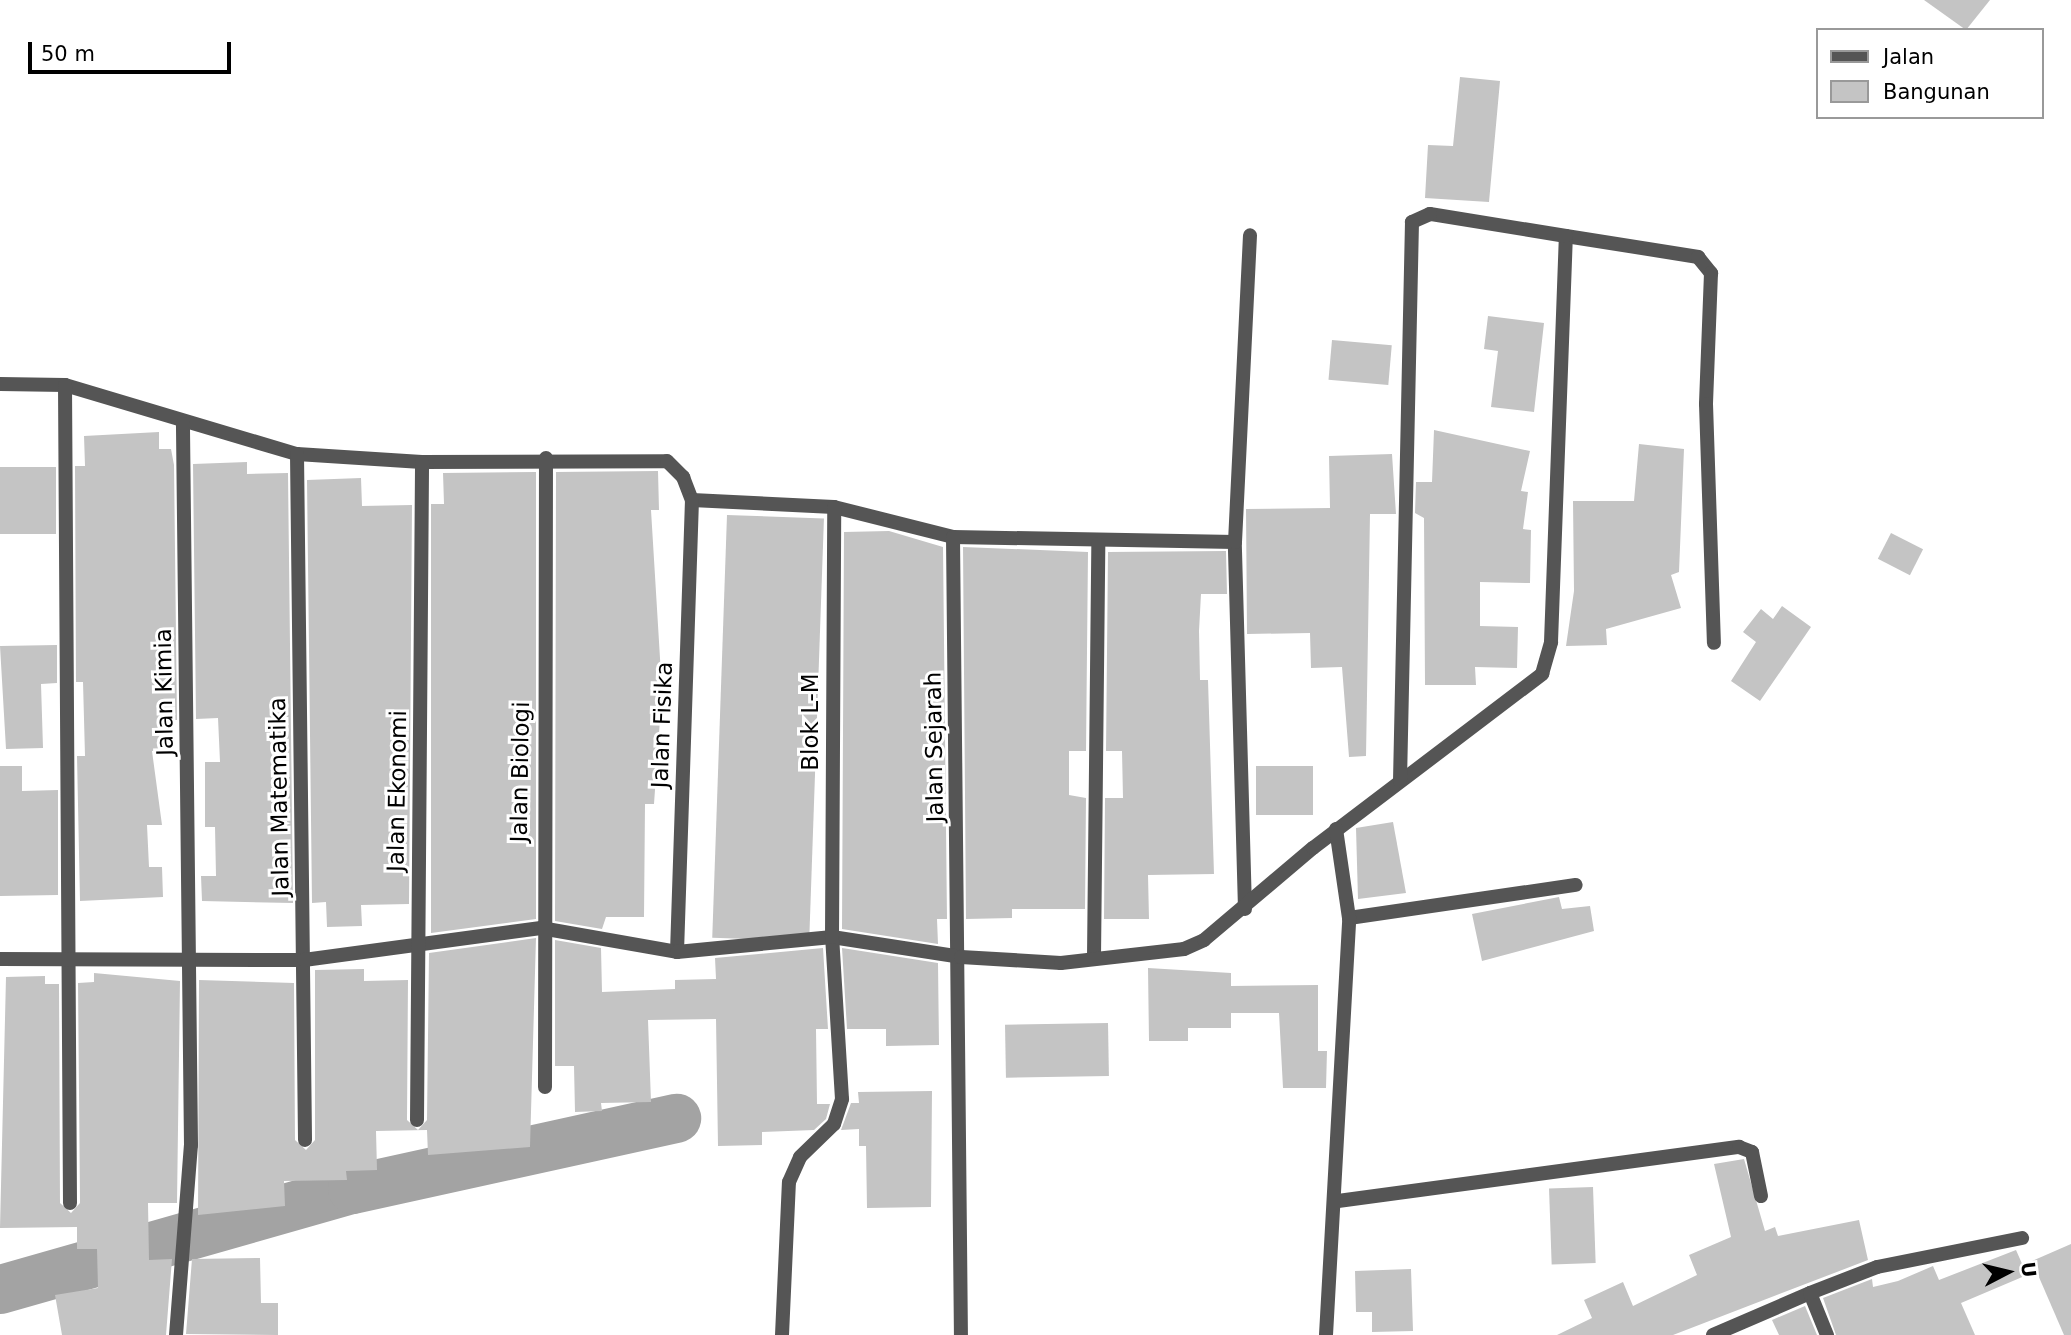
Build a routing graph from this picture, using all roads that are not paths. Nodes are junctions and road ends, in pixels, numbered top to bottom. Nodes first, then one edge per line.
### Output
1 (1250, 235) dead end
2 (1566, 236) junction
3 (0, 384) edge
4 (65, 385) junction
5 (183, 424) junction
6 (297, 454) junction
7 (546, 457) junction
8 (422, 462) junction
9 (692, 500) junction
10 (834, 507) junction
11 (953, 537) junction
12 (1235, 542) junction
13 (1098, 544) junction
14 (1714, 643) dead end
15 (1400, 781) junction
16 (1336, 830) junction
17 (1576, 885) dead end
18 (1245, 909) junction
19 (1349, 918) junction
20 (541, 928) junction
21 (832, 937) junction
22 (418, 942) junction
23 (677, 952) junction
24 (961, 957) junction
25 (1094, 958) junction
26 (0, 959) edge
27 (190, 959) junction
28 (304, 960) junction
29 (65, 961) junction
30 (545, 1087) dead end
31 (417, 1120) dead end
32 (305, 1140) dead end
33 (1760, 1196) dead end
34 (1338, 1201) junction
35 (70, 1203) dead end
36 (2022, 1238) dead end
37 (1810, 1293) junction
38 (176, 1335) edge
39 (782, 1335) edge
40 (961, 1335) edge
41 (1326, 1335) edge
42 (1713, 1335) edge
43 (1827, 1335) edge

1 - 12 street
2 - 14 street
2 - 15 street
2 - 15 street
3 - 4 street
4 - 5 street
4 - 29 street
5 - 6 street
5 - 27 street, Jalan Kimia
6 - 8 street
6 - 28 street, Jalan Matematika
7 - 8 street
7 - 9 street
7 - 20 street, Jalan Biologi
8 - 22 street, Jalan Ekonomi
9 - 10 street
9 - 23 street, Jalan Fisika
10 - 11 street
10 - 21 street, Blok L-M
11 - 13 street
11 - 24 street, Jalan Sejarah
12 - 13 street
12 - 18 street
13 - 25 street
15 - 16 street
16 - 18 street
16 - 19 street
17 - 19 street
18 - 25 street
19 - 34 street
20 - 22 street
20 - 23 street
20 - 30 street, Jalan Biologi
21 - 23 street
21 - 24 street
21 - 39 street, Blok L-M
22 - 28 street
22 - 31 street, Jalan Ekonomi
24 - 25 street
24 - 40 street, Jalan Sejarah
26 - 29 street
27 - 28 street
27 - 29 street
27 - 38 street, Jalan Kimia
28 - 32 street, Jalan Matematika
29 - 35 street
33 - 34 street
34 - 41 street
36 - 37 street
37 - 42 street
37 - 43 street

